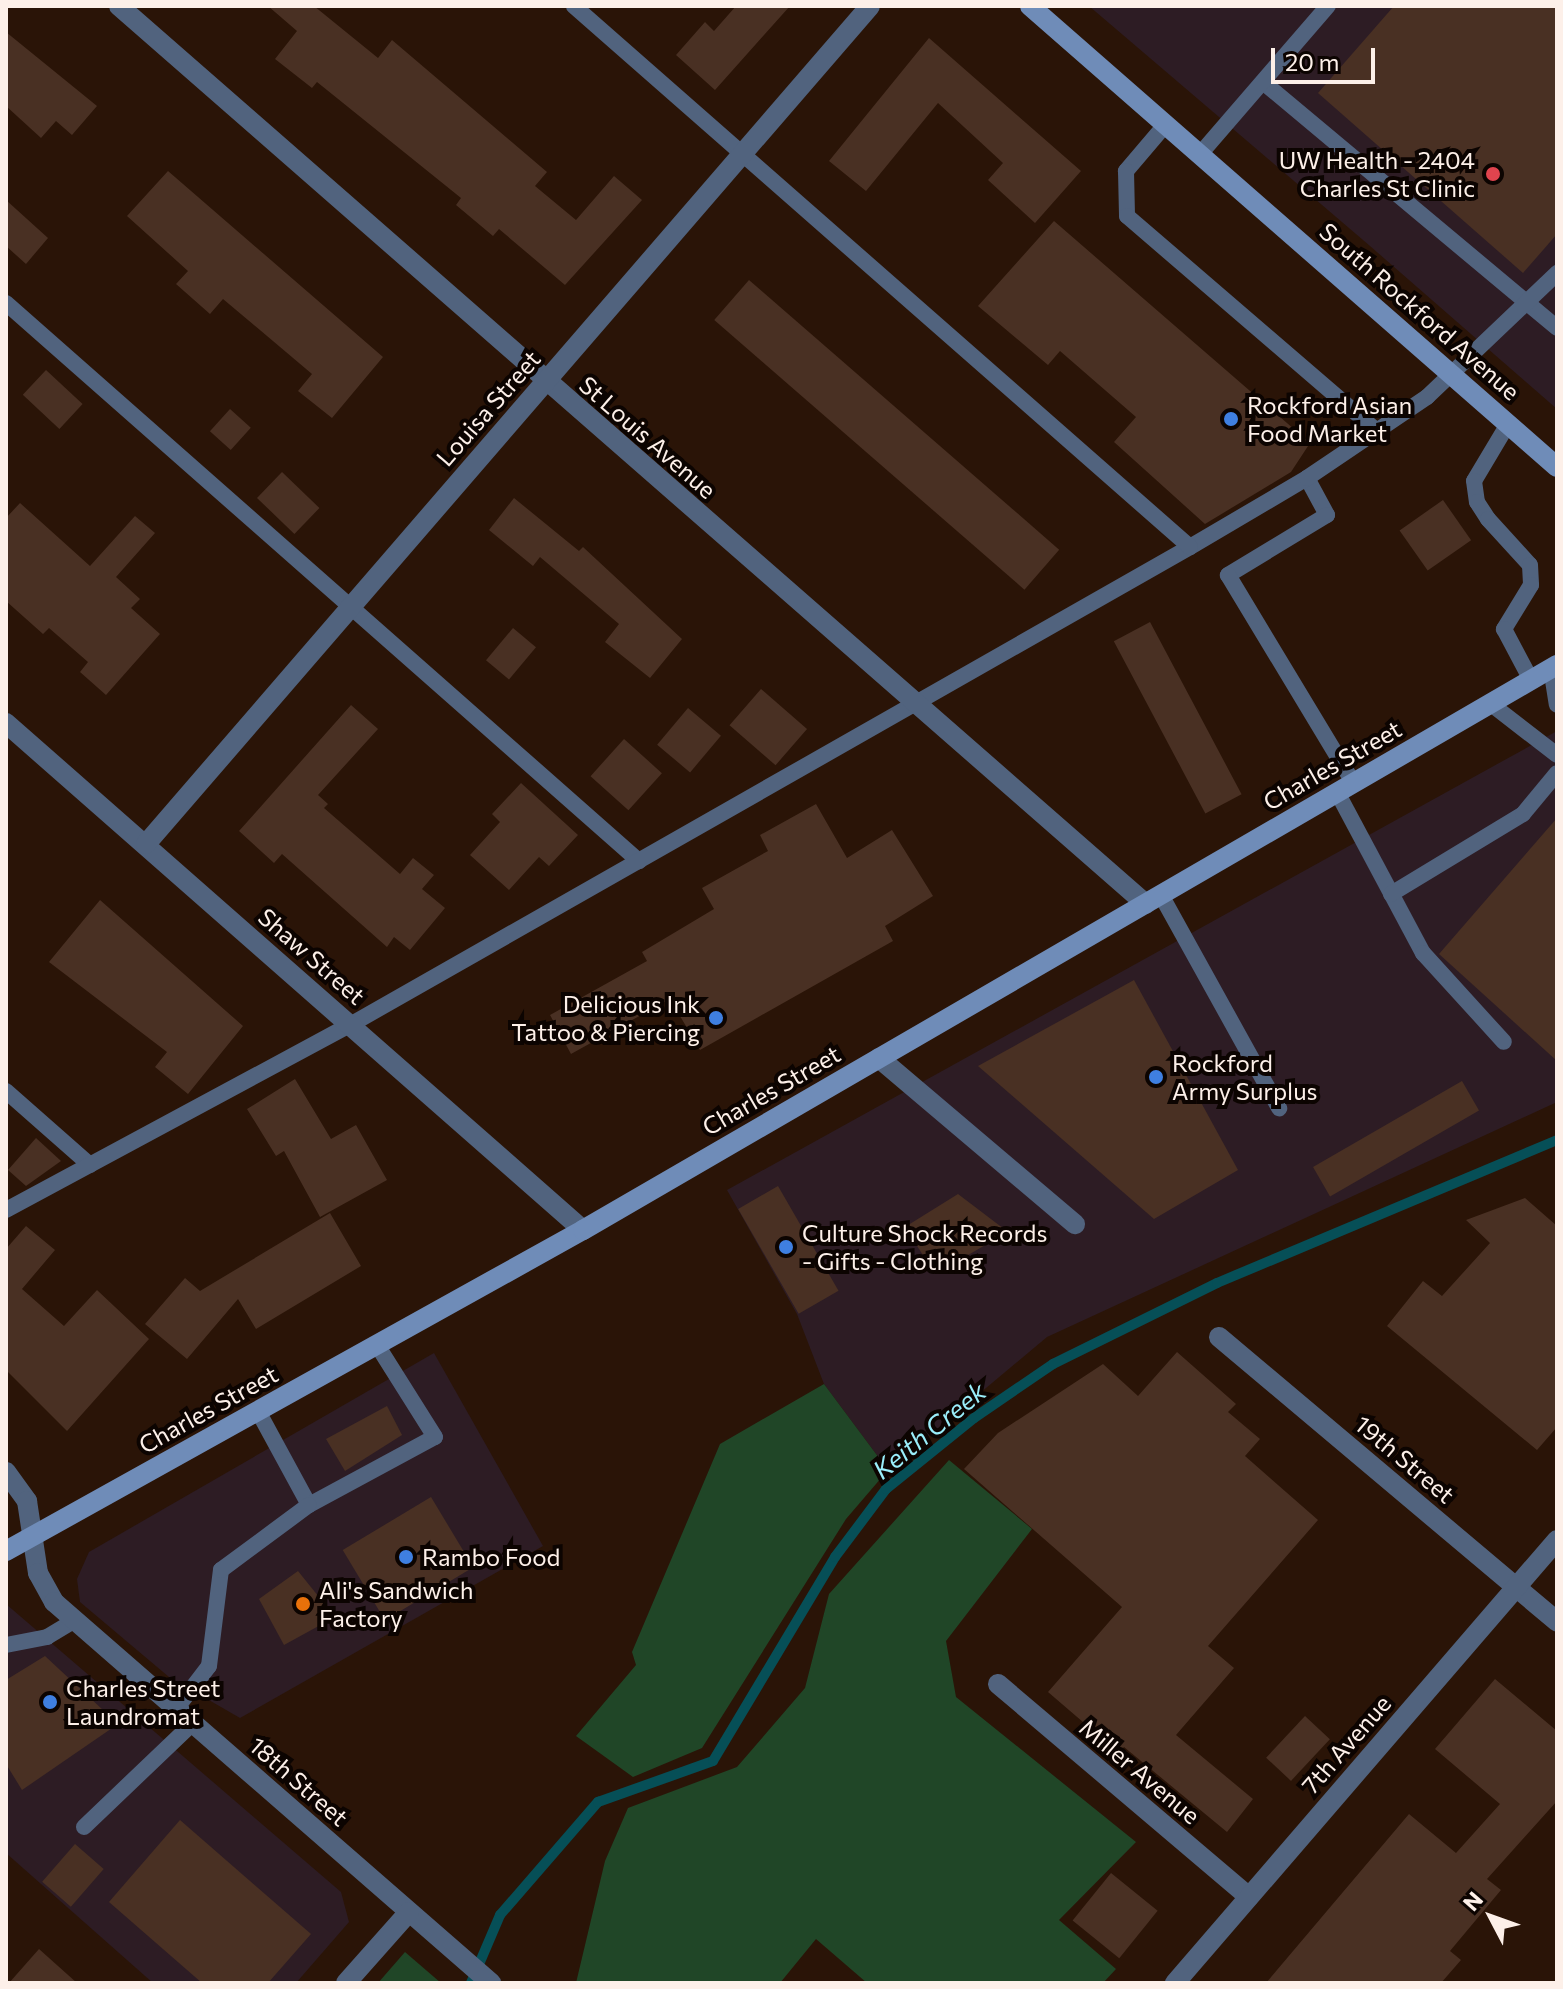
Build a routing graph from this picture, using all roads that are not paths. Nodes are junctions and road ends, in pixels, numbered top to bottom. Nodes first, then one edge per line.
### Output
1 (119, 6) edge
2 (574, 6) edge
3 (870, 6) edge
4 (1030, 6) edge
5 (1328, 6) edge
6 (1263, 82) junction
7 (1166, 124) junction
8 (739, 152) junction
9 (1201, 153) junction
10 (1557, 273) edge
11 (6, 303) edge
12 (1526, 304) junction
13 (1557, 328) edge
14 (1454, 376) junction
15 (545, 382) junction
16 (1508, 424) junction
17 (1377, 431) junction
18 (1557, 467) edge
19 (1307, 478) junction
20 (1190, 547) junction
21 (353, 604) junction
22 (1554, 667) edge
23 (1531, 680) junction
24 (916, 704) junction
25 (1491, 704) junction
26 (1557, 705) edge
27 (6, 723) edge
28 (1557, 755) edge
29 (1557, 773) edge
30 (1345, 787) junction
31 (146, 844) junction
32 (639, 861) junction
33 (1391, 894) junction
34 (1154, 899) junction
35 (350, 1025) junction
36 (1504, 1042) dead end
37 (879, 1058) junction
38 (6, 1091) edge
39 (1279, 1108) dead end
40 (90, 1165) junction
41 (6, 1210) edge
42 (1075, 1224) dead end
43 (583, 1230) junction
44 (1219, 1337) dead end
45 (377, 1345) junction
46 (258, 1411) junction
47 (6, 1472) edge
48 (309, 1505) junction
49 (32, 1537) junction
50 (1557, 1540) edge
51 (6, 1551) edge
52 (1517, 1587) junction
53 (75, 1620) junction
54 (1557, 1622) edge
55 (6, 1645) edge
56 (998, 1684) dead end
57 (176, 1709) junction
58 (193, 1723) junction
59 (84, 1827) dead end
60 (1249, 1897) junction
61 (409, 1912) junction
62 (346, 1983) edge
63 (491, 1983) edge
64 (1175, 1983) edge

1 - 15 street, St Louis Avenue
2 - 8 lane
3 - 8 street, Louisa Street
4 - 7 main road, South Rockford Avenue
5 - 6 lane
6 - 9 lane
6 - 12 lane
7 - 9 main road, South Rockford Avenue
7 - 17 lane
8 - 15 street, Louisa Street
8 - 20 lane
9 - 14 main road, South Rockford Avenue
10 - 12 lane
11 - 21 lane
12 - 13 lane
12 - 14 lane
14 - 16 main road, South Rockford Avenue
14 - 17 lane
15 - 21 street, Louisa Street
15 - 24 street, St Louis Avenue
16 - 18 main road, South Rockford Avenue
16 - 23 lane
17 - 19 lane
19 - 20 lane
19 - 30 lane
20 - 24 lane
21 - 31 street, Louisa Street
21 - 32 lane
22 - 23 main road, Charles Street
22 - 26 lane
23 - 25 main road, Charles Street
24 - 32 lane
24 - 34 street, St Louis Avenue
25 - 28 lane
25 - 30 main road, Charles Street
27 - 31 street, Shaw Street
29 - 33 lane
30 - 33 lane
30 - 34 main road, Charles Street
31 - 35 street, Shaw Street
32 - 35 lane
33 - 36 lane
34 - 37 main road, Charles Street
34 - 39 lane
35 - 40 lane
35 - 43 street, Shaw Street
37 - 42 street
37 - 43 main road, Charles Street
38 - 40 lane
40 - 41 lane
43 - 45 main road, Charles Street
44 - 52 street, 19th Street
45 - 46 main road, Charles Street
45 - 48 lane
46 - 48 lane
46 - 49 main road, Charles Street
47 - 49 street, 18th Street
48 - 57 lane
49 - 51 main road, Charles Street
49 - 53 street, 18th Street
50 - 52 street, 7th Avenue
52 - 54 street, 19th Street
52 - 60 street, 7th Avenue
53 - 55 lane
53 - 57 street, 18th Street
56 - 60 street, Miller Avenue
57 - 58 street, 18th Street
58 - 59 lane
58 - 61 street, 18th Street
60 - 64 street, 7th Avenue
61 - 62 street
61 - 63 street, 18th Street

